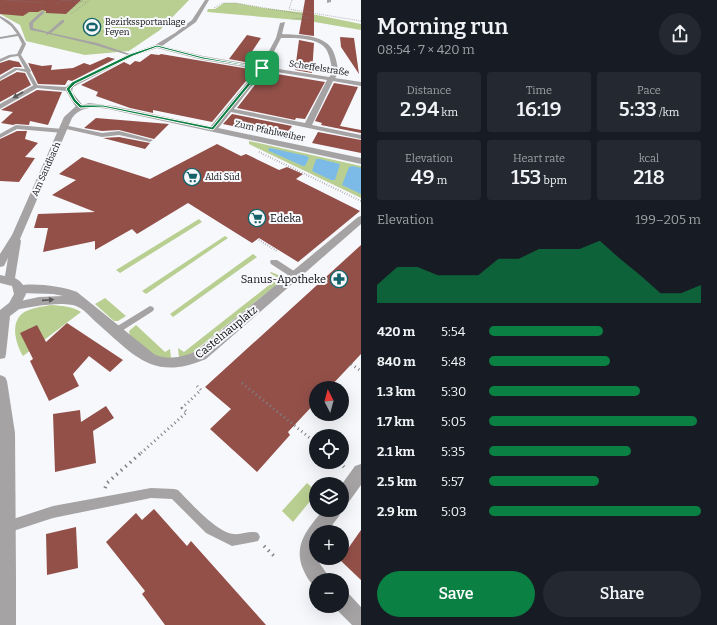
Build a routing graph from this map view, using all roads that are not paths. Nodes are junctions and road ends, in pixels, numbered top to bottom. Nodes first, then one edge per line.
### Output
1 (207, 0) edge
2 (43, 12) road end
3 (0, 17) edge
4 (63, 21) dead end
5 (283, 23) dead end
6 (47, 34) junction
7 (20, 35) junction
8 (281, 36) junction
9 (0, 38) edge
10 (157, 46) junction
11 (8, 52) dead end
12 (0, 55) edge
13 (19, 55) junction
14 (131, 55) junction
15 (0, 62) edge
16 (262, 68) junction
17 (29, 71) junction
18 (331, 79) junction
19 (0, 80) edge
20 (361, 84) edge
21 (36, 86) junction
22 (68, 89) junction
23 (0, 107) edge
24 (80, 107) junction
25 (229, 110) junction
26 (307, 127) junction
27 (64, 129) junction
28 (213, 129) junction
29 (0, 136) edge
30 (361, 137) edge
31 (150, 140) dead end
32 (361, 161) edge
33 (361, 219) edge
34 (17, 236) junction
35 (274, 262) dead end
36 (0, 263) edge
37 (294, 275) junction
38 (5, 280) edge
39 (20, 289) junction
40 (82, 302) junction
41 (15, 306) junction
42 (150, 309) dead end
43 (2, 315) edge
44 (114, 332) junction
45 (0, 354) edge
46 (0, 381) edge
47 (361, 472) edge
48 (349, 488) edge
49 (7, 527) junction
50 (254, 537) road end
51 (309, 546) edge
52 (309, 560) edge
53 (3, 579) edge
54 (349, 608) edge
55 (361, 621) edge
56 (6, 625) edge

1 - 10 street
2 - 6 lane
3 - 7 lane
4 - 6 lane
5 - 8 street
6 - 14 lane
7 - 9 lane
7 - 13 lane
8 - 16 street
8 - 18 street
10 - 14 street
10 - 16 street, Scheffelstraße
11 - 12 lane
13 - 15 lane
13 - 17 lane
14 - 22 street
16 - 18 street, Scheffelstraße
16 - 25 street
17 - 19 lane
17 - 21 lane
18 - 20 street, Scheffelstraße
18 - 26 street
21 - 22 street
21 -> 23 street
22 - 24 street
24 - 27 street, Am Sandbach
24 - 28 street, Zum Pfahlweiher
25 - 26 street
25 - 28 street
26 - 30 street
27 - 29 lane
27 - 31 lane
27 - 34 street, Am Sandbach
28 - 32 street, Zum Pfahlweiher
33 - 37 street, Castelnauplatz
34 - 36 street, Am Sandbach
34 - 38 street, Am Sandbach
35 - 37 lane
37 - 44 street, Castelnauplatz
38 - 39 street
39 - 40 street, Castelnauplatz
39 - 41 street
41 -> 40 street
40 - 44 street, Castelnauplatz
41 - 43 street
42 - 44 lane
43 - 45 street
46 - 49 street
47 - 48 street
49 - 50 lane
49 - 53 street
51 - 52 street
53 - 56 street
54 - 55 street

